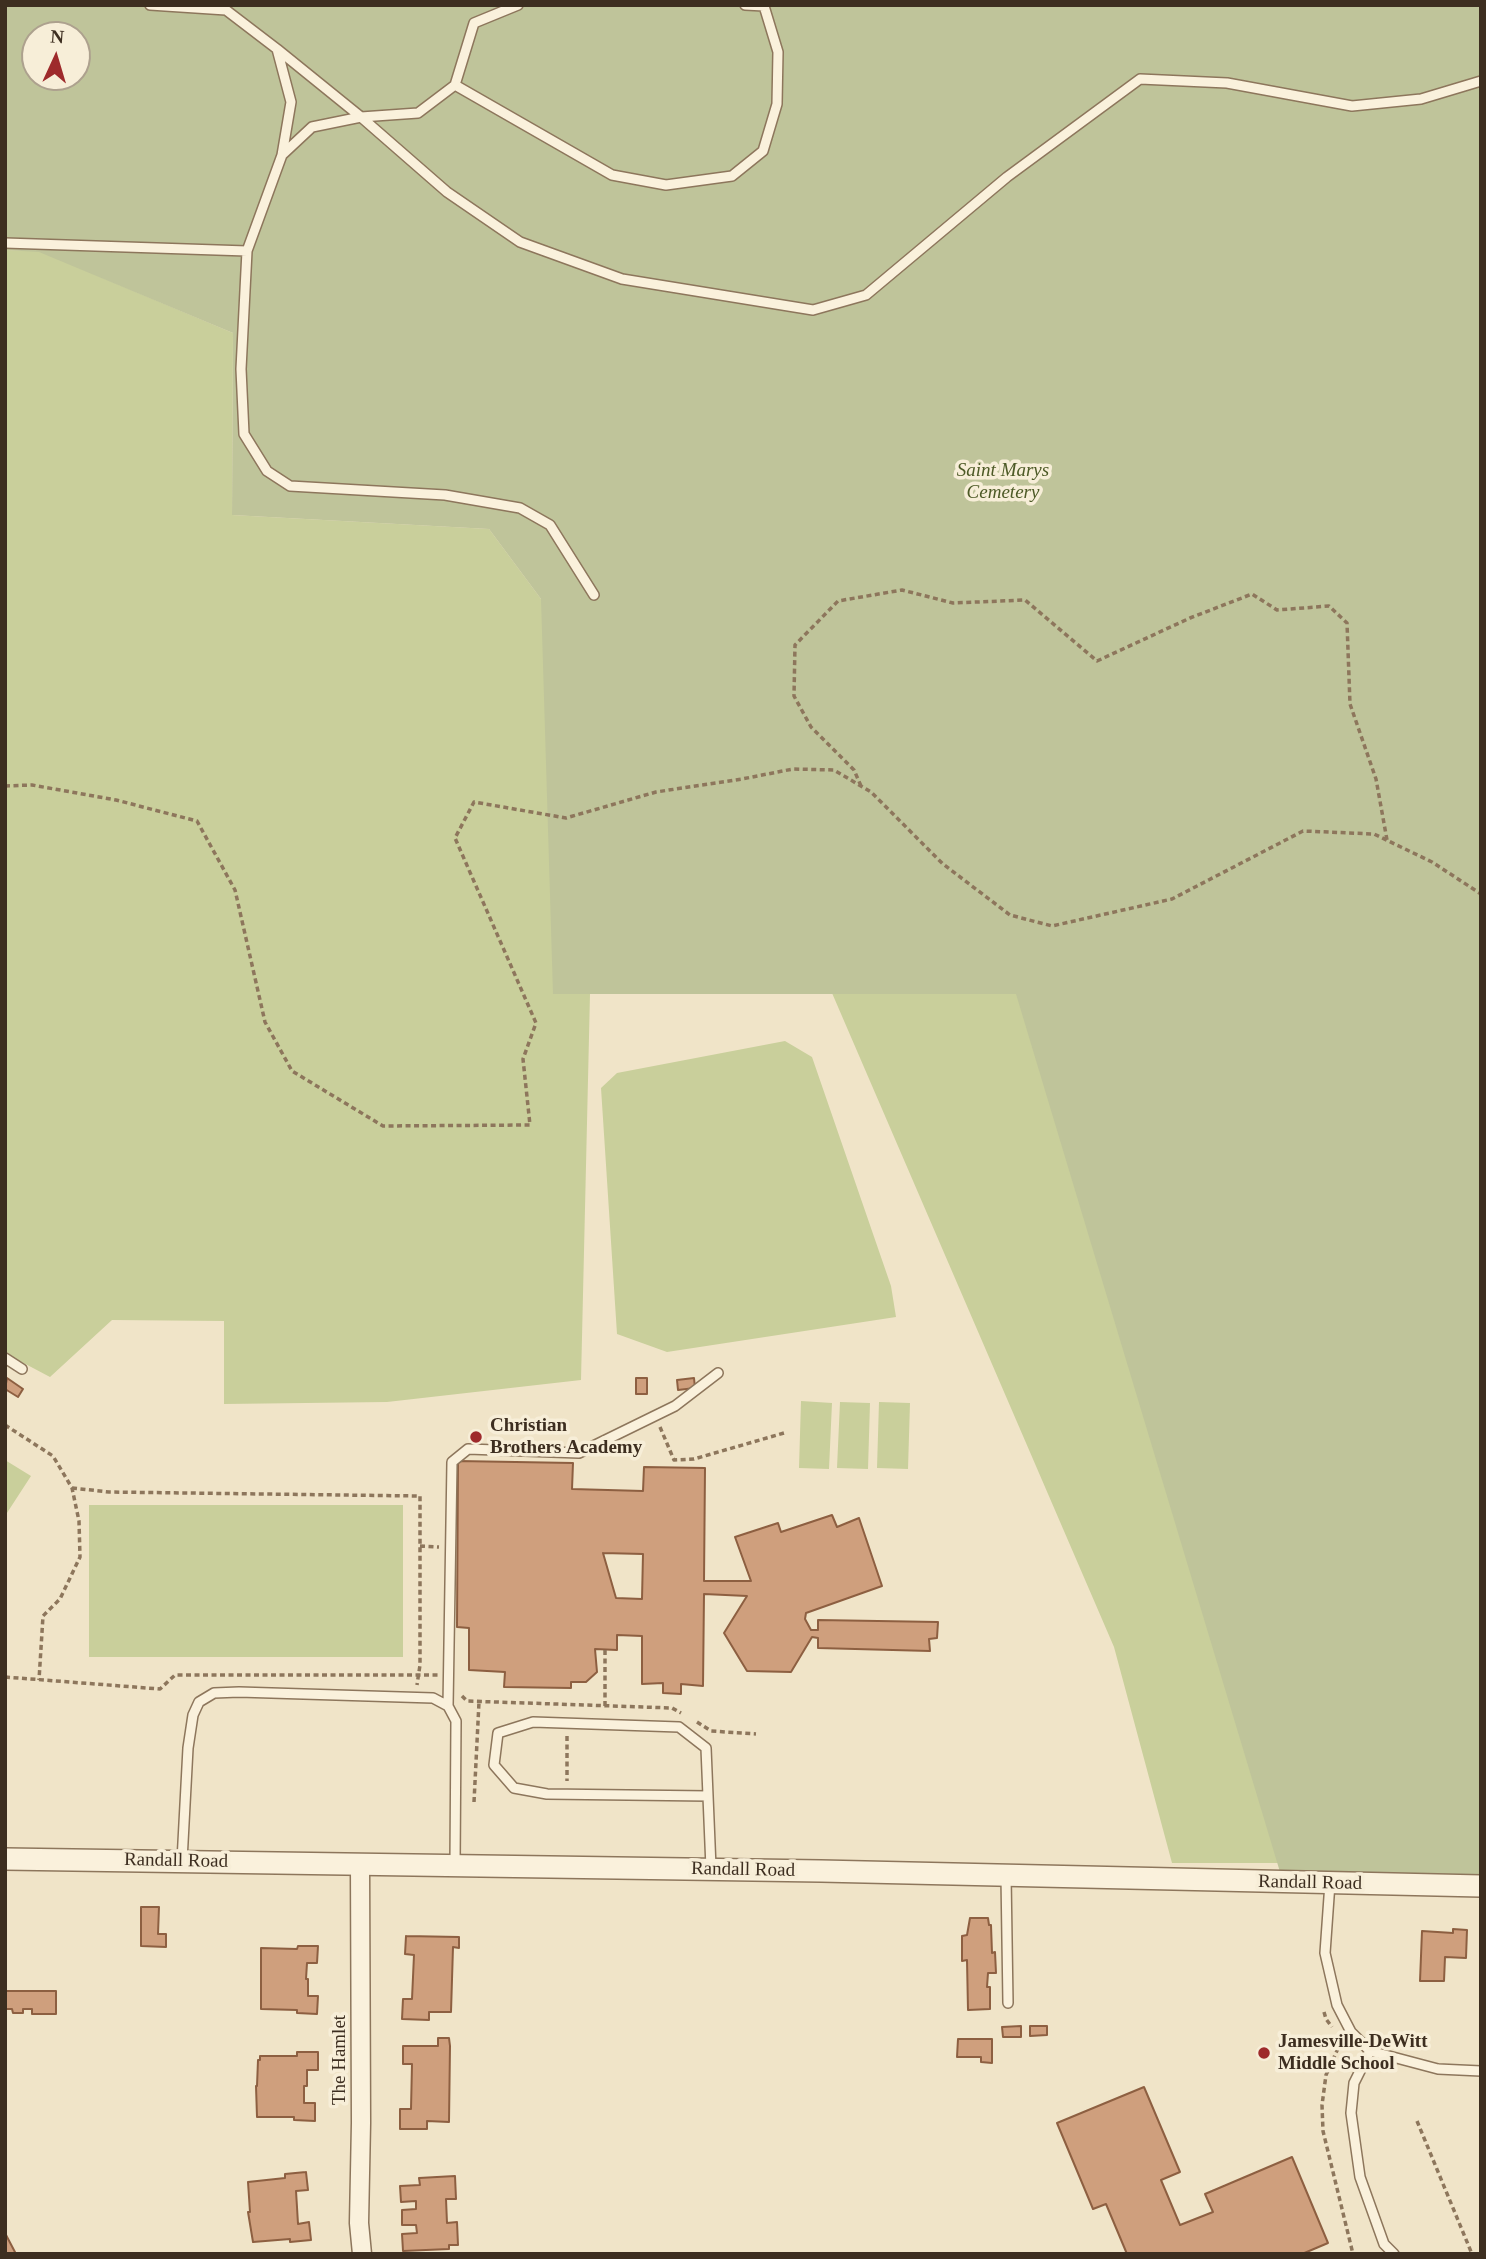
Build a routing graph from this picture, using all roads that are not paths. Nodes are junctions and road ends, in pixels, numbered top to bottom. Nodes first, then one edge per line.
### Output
1 (150, 5) edge
2 (519, 5) edge
3 (745, 5) edge
4 (277, 49) junction
5 (1481, 81) edge
6 (455, 85) junction
7 (361, 117) junction
8 (282, 155) junction
9 (5, 243) edge
10 (247, 251) junction
11 (594, 596) dead end
12 (5, 1358) edge
13 (22, 1369) dead end
14 (718, 1373) dead end
15 (448, 1706) junction
16 (708, 1796) junction
17 (5, 1860) edge
18 (182, 1861) junction
19 (360, 1865) junction
20 (455, 1866) junction
21 (711, 1870) junction
22 (1006, 1876) junction
23 (1330, 1883) junction
24 (1481, 1886) edge
25 (1008, 2003) dead end
26 (1370, 2051) junction
27 (1481, 2071) edge
28 (362, 2254) edge
29 (1394, 2254) edge

1 - 4 lane
2 - 6 lane
3 - 6 lane
4 - 7 lane
4 - 8 lane
5 - 7 lane
6 - 7 lane
7 - 8 lane
8 - 10 lane
9 - 10 lane
10 - 11 lane
12 - 13 lane
14 - 15 lane
15 - 18 lane
15 - 20 lane
16 - 16 lane
16 - 21 lane
17 - 18 street, Randall Road
18 - 19 street, Randall Road
19 - 20 street, Randall Road
19 - 28 street, The Hamlet
20 - 21 street, Randall Road
21 - 22 street, Randall Road
22 - 23 street, Randall Road
22 - 25 lane
23 - 24 street, Randall Road
23 - 26 lane
26 - 27 lane
26 - 29 lane

